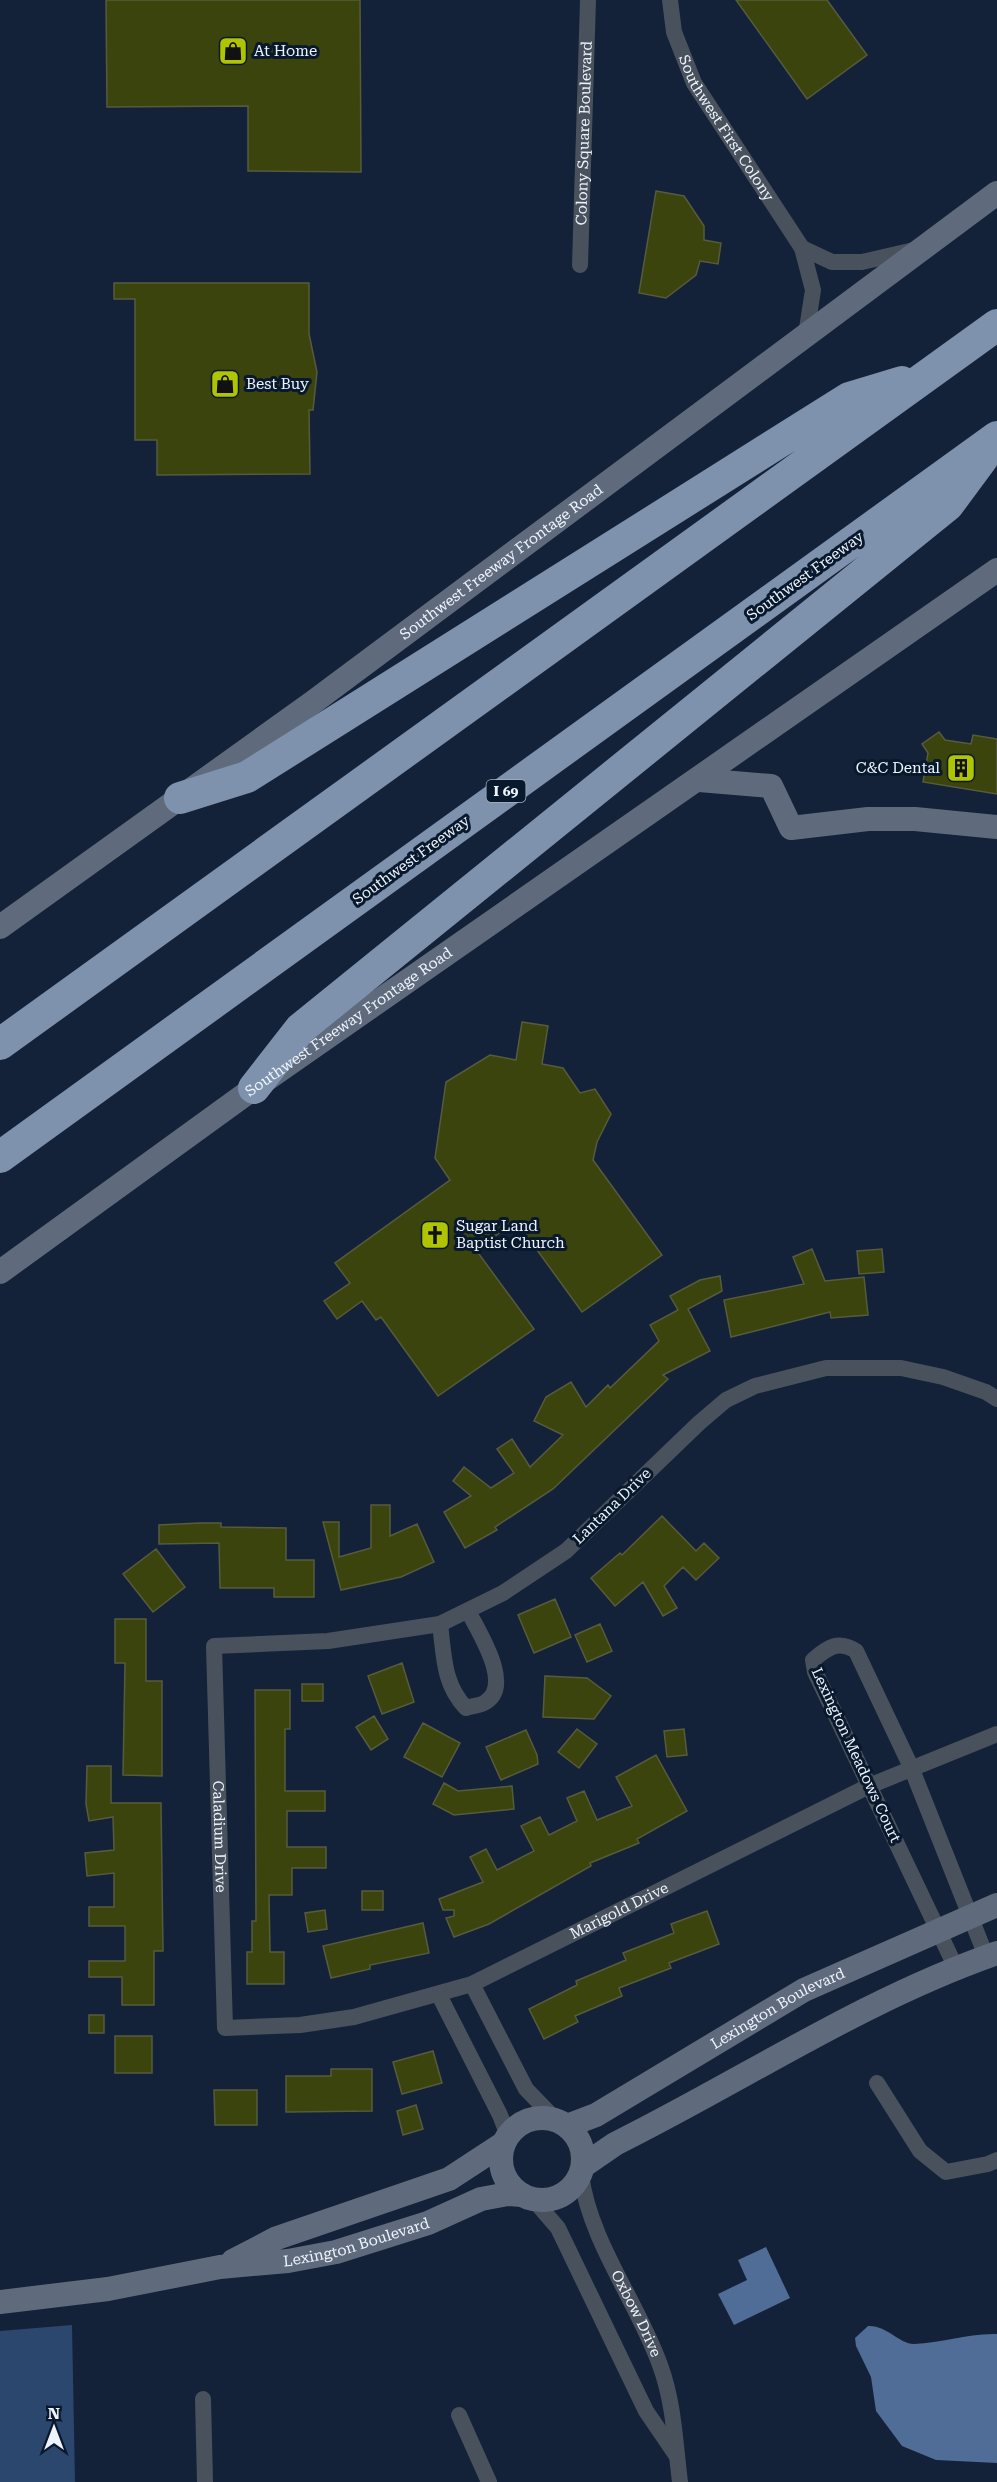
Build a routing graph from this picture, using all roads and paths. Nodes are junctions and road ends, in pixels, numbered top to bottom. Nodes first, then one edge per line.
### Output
1 (588, 0) edge
2 (670, 0) edge
3 (997, 193) edge
4 (802, 248) junction
5 (924, 248) junction
6 (580, 265) dead end
7 (997, 325) edge
8 (806, 335) junction
9 (928, 374) junction
10 (997, 438) edge
11 (997, 570) edge
12 (699, 780) junction
13 (180, 798) junction
14 (997, 826) edge
15 (0, 927) edge
16 (4, 1041) edge
17 (254, 1088) junction
18 (8, 1151) edge
19 (3, 1270) edge
20 (997, 1399) edge
21 (468, 1611) junction
22 (440, 1624) junction
23 (214, 1646) joint
24 (997, 1734) edge
25 (911, 1767) junction
26 (869, 1786) junction
27 (997, 1905) edge
28 (970, 1916) junction
29 (937, 1929) junction
30 (992, 1954) edge
31 (956, 1968) junction
32 (472, 1984) junction
33 (439, 1995) junction
34 (225, 2028) joint
35 (877, 2084) dead end
36 (561, 2123) junction
37 (506, 2140) junction
38 (997, 2160) edge
39 (582, 2170) junction
40 (527, 2197) junction
41 (220, 2267) junction
42 (4, 2302) edge
43 (203, 2399) dead end
44 (459, 2415) dead end
45 (677, 2456) junction
46 (205, 2482) edge
47 (489, 2482) edge
48 (680, 2482) edge

1 - 6 street, Colony Square Boulevard
2 - 4 street, Southwest First Colony
3 - 5 main road, Southwest Freeway Frontage Road
4 - 5 street
4 - 8 street, Southwest First Colony
5 - 8 main road, Southwest Freeway Frontage Road
7 - 9 highway
8 - 13 main road, Southwest Freeway Frontage Road
9 - 13 highway
9 - 16 highway
10 - 17 highway
10 - 18 highway, Southwest Freeway / I 69
11 - 12 main road, Southwest Freeway Frontage Road
12 - 14 main road
12 - 17 main road, Southwest Freeway Frontage Road
13 - 15 main road, Southwest Freeway Frontage Road
17 - 19 main road, Southwest Freeway Frontage Road
20 - 21 street, Lantana Drive
21 - 22 street, Lantana Drive
21 - 22 street
22 - 23 street, Lantana Drive
23 - 34 street, Caladium Drive
24 - 25 street, Marigold Drive
25 - 26 street, Marigold Drive
25 - 26 street, Lexington Meadows Court
25 - 28 street, Lexington Meadows Court
26 - 29 street, Lexington Meadows Court
26 - 32 street, Marigold Drive
27 - 28 main road, Lexington Boulevard
28 - 29 main road, Lexington Boulevard
28 - 30 street, Lexington Meadows Court
29 - 31 street, Lexington Meadows Court
29 - 36 main road, Lexington Boulevard
30 - 31 main road
31 - 39 main road
32 - 33 street, Marigold Drive
32 - 36 street
33 - 34 street, Marigold Drive
33 - 37 street
35 - 38 street
36 - 37 main road
36 - 39 main road
37 - 40 main road
37 - 41 main road, Lexington Boulevard
39 - 40 main road
39 - 45 street, Oxbow Drive
40 - 41 main road, Lexington Boulevard
40 - 45 street, Oxbow Drive
41 - 42 main road, Lexington Boulevard
43 - 46 street
44 - 47 street
45 - 48 street, Oxbow Drive

